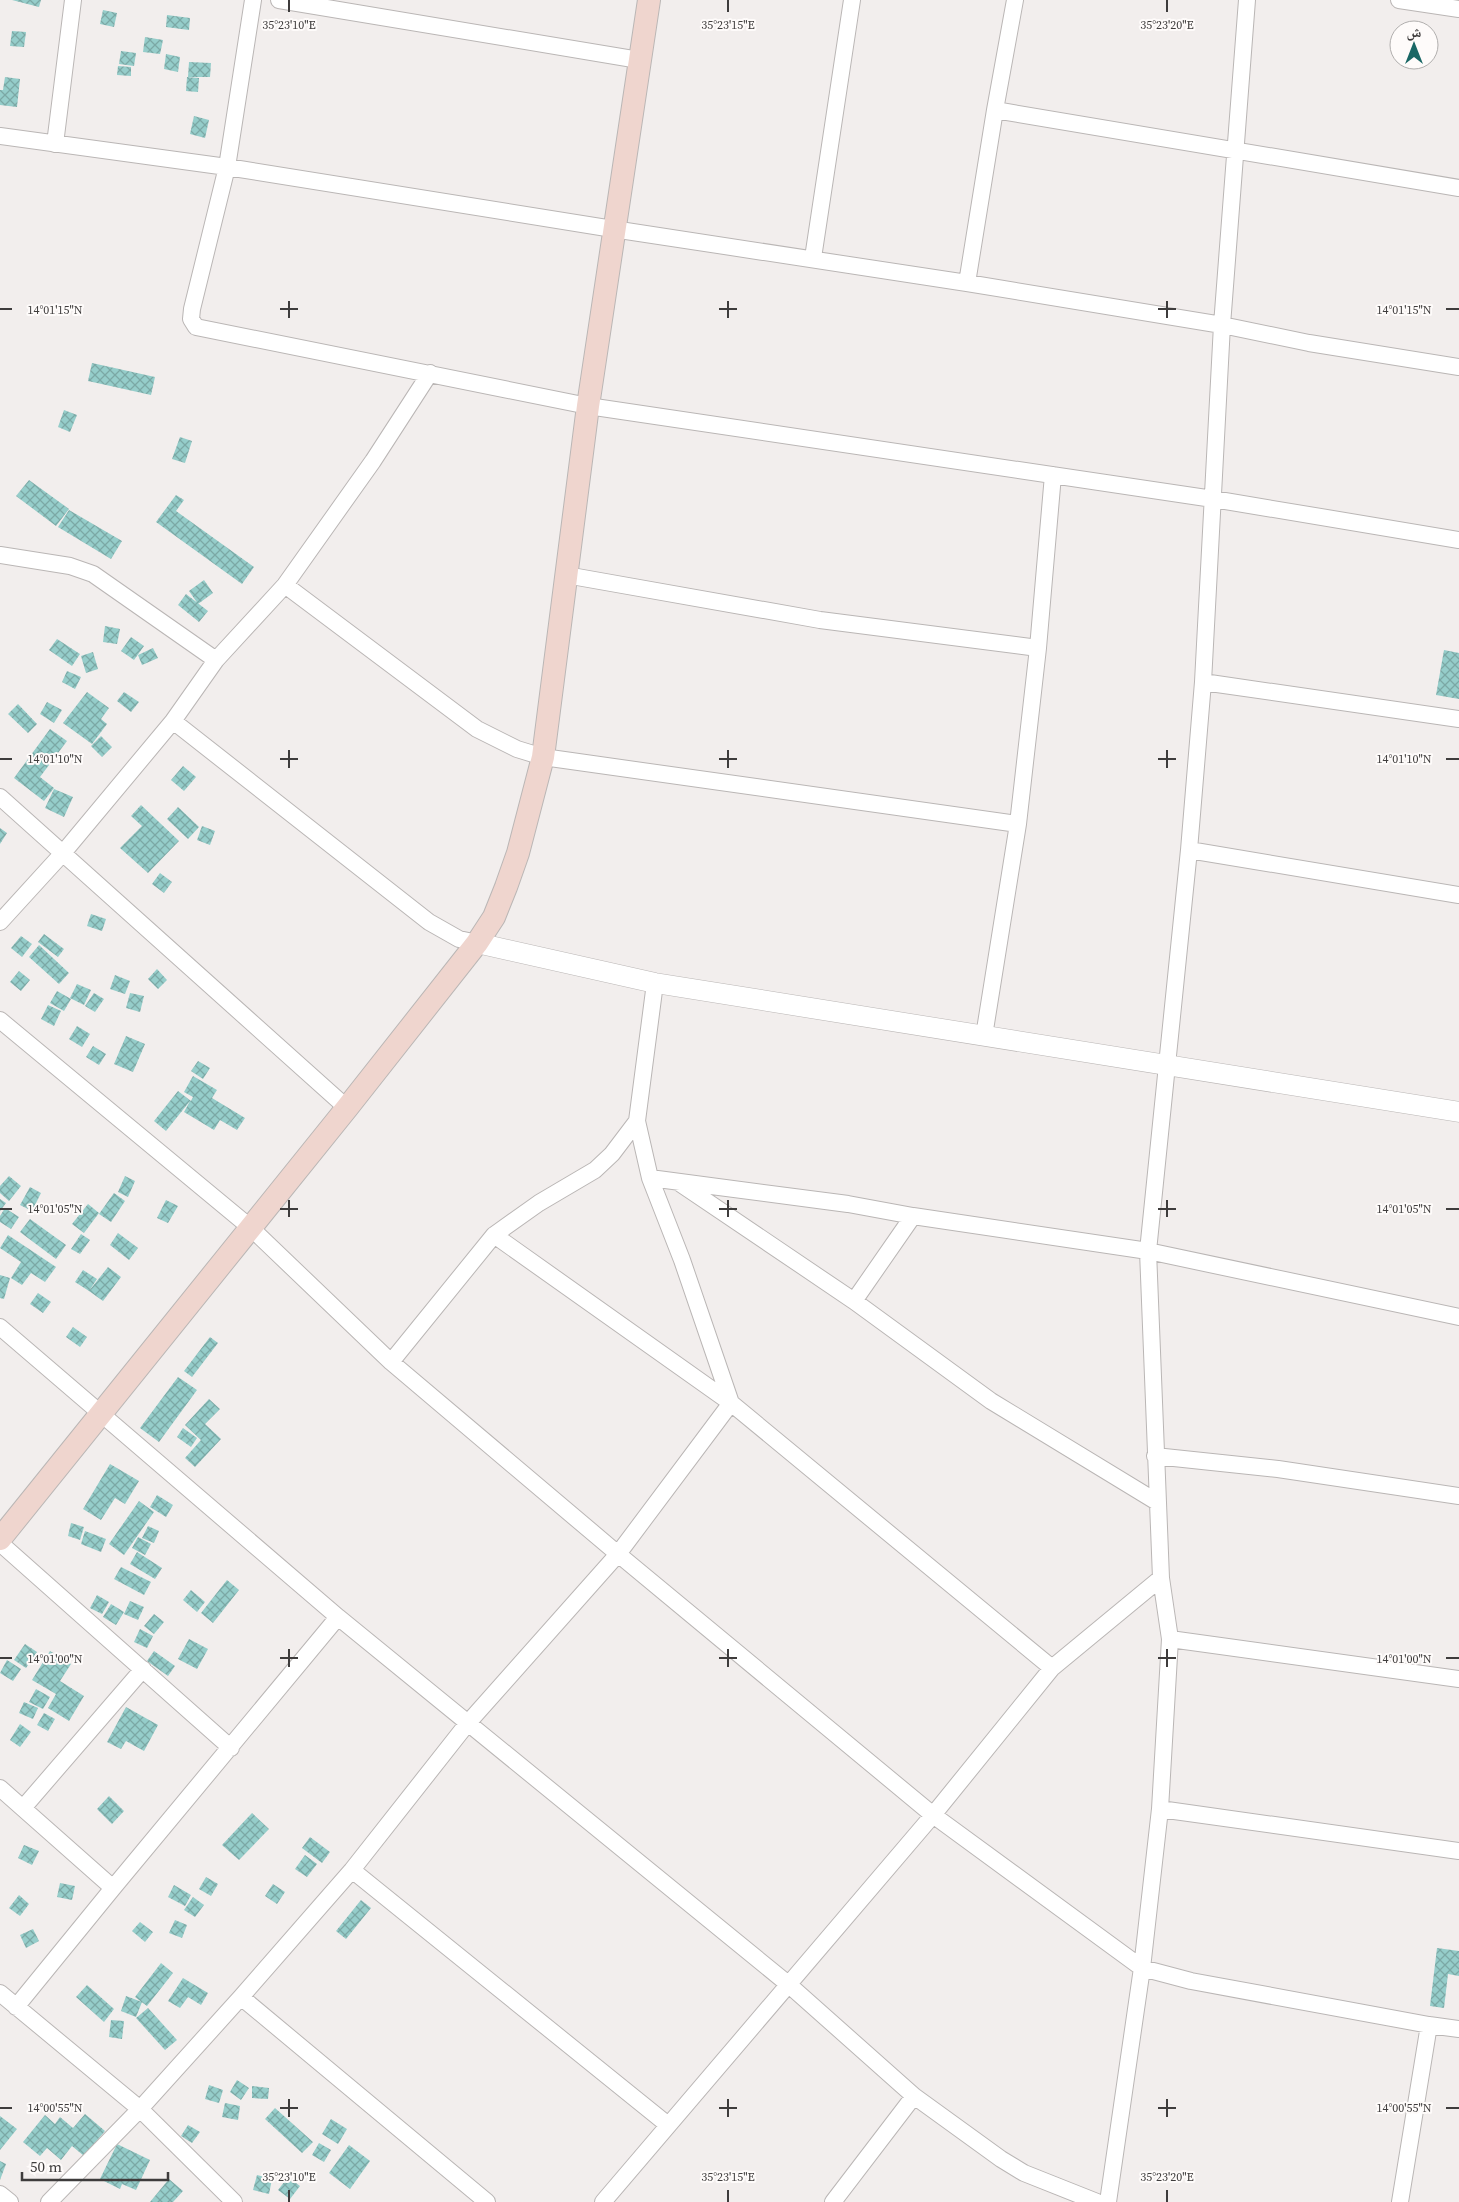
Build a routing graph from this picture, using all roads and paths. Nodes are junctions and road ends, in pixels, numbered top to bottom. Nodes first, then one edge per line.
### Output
1 (73, 0) edge
2 (253, 0) edge
3 (279, 0) edge
4 (649, 0) edge
5 (852, 0) edge
6 (1015, 0) edge
7 (1247, 0) edge
8 (1399, 0) edge
9 (1459, 9) edge
10 (639, 60) junction
11 (995, 110) junction
12 (5, 137) edge
13 (55, 144) junction
14 (1235, 149) junction
15 (0, 152) edge
16 (227, 167) junction
17 (1459, 188) edge
18 (613, 229) junction
19 (813, 258) junction
20 (967, 283) junction
21 (1222, 325) junction
22 (1459, 367) edge
23 (430, 373) junction
24 (588, 406) junction
25 (1053, 475) junction
26 (1213, 499) junction
27 (1459, 540) edge
28 (0, 555) edge
29 (566, 575) junction
30 (285, 585) junction
31 (1038, 648) junction
32 (216, 660) junction
33 (1202, 682) junction
34 (1459, 719) edge
35 (173, 721) junction
36 (543, 757) junction
37 (0, 797) edge
38 (1018, 824) junction
39 (1189, 850) junction
40 (63, 853) junction
41 (1459, 894) edge
42 (0, 922) edge
43 (476, 943) junction
44 (655, 983) junction
45 (0, 1020) edge
46 (984, 1036) junction
47 (1168, 1065) junction
48 (347, 1108) junction
49 (1459, 1112) edge
50 (637, 1121) junction
51 (650, 1178) junction
52 (677, 1181) junction
53 (913, 1216) junction
54 (251, 1228) junction
55 (494, 1235) junction
56 (1148, 1251) junction
57 (854, 1301) junction
58 (1459, 1316) edge
59 (0, 1327) edge
60 (391, 1362) junction
61 (731, 1403) junction
62 (102, 1412) junction
63 (1155, 1456) junction
64 (1459, 1496) edge
65 (1157, 1502) junction
66 (0, 1539) edge
67 (0, 1543) edge
68 (618, 1554) junction
69 (1161, 1578) junction
70 (338, 1617) junction
71 (1170, 1639) junction
72 (1052, 1668) junction
73 (143, 1670) junction
74 (1459, 1679) edge
75 (467, 1724) junction
76 (231, 1748) junction
77 (0, 1788) edge
78 (23, 1808) junction
79 (1160, 1809) junction
80 (933, 1815) junction
81 (1459, 1851) edge
82 (352, 1870) junction
83 (113, 1888) junction
84 (1142, 1968) junction
85 (788, 1984) junction
86 (0, 1993) edge
87 (241, 1997) junction
88 (16, 2007) junction
89 (1429, 2025) junction
90 (1459, 2029) edge
91 (914, 2096) junction
92 (140, 2109) junction
93 (668, 2125) junction
94 (0, 2194) edge
95 (10, 2202) edge
96 (49, 2202) edge
97 (234, 2202) edge
98 (487, 2202) edge
99 (603, 2202) edge
100 (833, 2202) edge
101 (1097, 2202) edge
102 (1108, 2202) edge
103 (1400, 2202) edge

1 - 13 street
2 - 16 street
3 - 10 street
4 - 10 main road
5 - 19 street
6 - 11 street
7 - 14 street
8 - 9 street
10 - 18 main road
11 - 14 street
11 - 20 street
12 - 13 street
12 - 15 street
13 - 16 street
14 - 17 street
14 - 21 street
16 - 18 street
16 - 23 street
18 - 19 street
18 - 24 main road
19 - 20 street
20 - 21 street
21 - 22 street
21 - 26 street
23 - 24 street
23 - 30 street
24 - 25 street
24 - 29 main road
25 - 26 street
25 - 31 street
26 - 27 street
26 - 33 street
28 - 32 street
29 - 31 street
29 - 36 main road
30 - 32 street
30 - 36 street
31 - 38 street
32 - 35 street
33 - 34 street
33 - 39 street
35 - 40 street
35 - 43 street
36 - 38 street
36 - 43 main road
37 - 40 street
38 - 46 street
39 - 41 street
39 - 47 street
40 - 42 street
40 - 48 street
43 - 44 street
43 - 48 main road
44 - 46 street
44 - 50 street
45 - 54 street
46 - 47 street
47 - 49 street
47 - 56 street
48 - 54 main road
50 - 51 street
50 - 55 street
51 - 52 street
51 - 61 street
52 - 53 street
52 - 57 street
53 - 56 street
53 - 57 street
54 - 60 street
54 - 62 main road
55 - 60 street
55 - 61 street
56 - 58 street
56 - 63 street
57 - 65 street
59 - 62 street
60 - 68 street
61 - 68 street
61 - 72 street
62 - 66 main road
62 - 70 street
63 - 64 street
63 - 65 street
65 - 69 street
67 - 73 street
68 - 75 street
68 - 80 street
69 - 71 street
69 - 72 street
70 - 75 street
70 - 76 street
71 - 74 street
71 - 79 street
72 - 80 street
73 - 76 street
73 - 78 street
75 - 82 street
75 - 85 street
76 - 83 street
77 - 78 street
78 - 83 street
79 - 81 street
79 - 84 street
80 - 84 street
80 - 85 street
82 - 87 street
82 - 93 street
83 - 88 street
84 - 89 street
84 - 102 street
85 - 91 street
85 - 93 street
86 - 88 street
87 - 92 street
87 - 98 street
88 - 92 street
89 - 90 street
89 - 103 street
91 - 100 street
91 - 101 street
92 - 96 street
92 - 97 street
93 - 99 street
94 - 95 street

